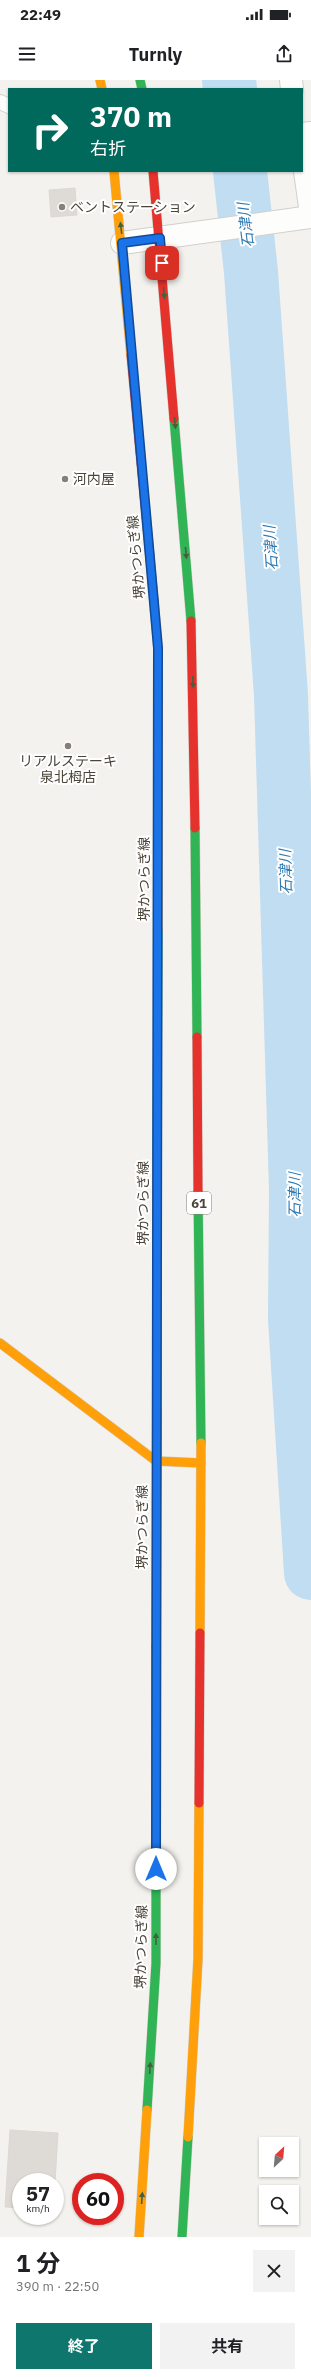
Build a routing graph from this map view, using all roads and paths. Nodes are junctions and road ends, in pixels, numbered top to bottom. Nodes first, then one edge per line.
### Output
1 (114, 172) edge
2 (152, 172) edge
3 (303, 172) edge
4 (305, 217) edge
5 (160, 238) junction
6 (122, 243) junction
7 (0, 1343) edge
8 (156, 1461) junction
9 (201, 1463) junction
10 (140, 2237) edge
11 (182, 2237) edge

6 -> 1 main road, 堺かつらぎ線
2 - 5 main road, 61
3 - 4 street
4 - 5 street
5 - 6 street
5 -> 9 main road, 61
6 - 8 main road, 堺かつらぎ線
7 - 8 main road
8 - 9 main road
10 -> 8 main road, 堺かつらぎ線
9 - 11 main road, 61

